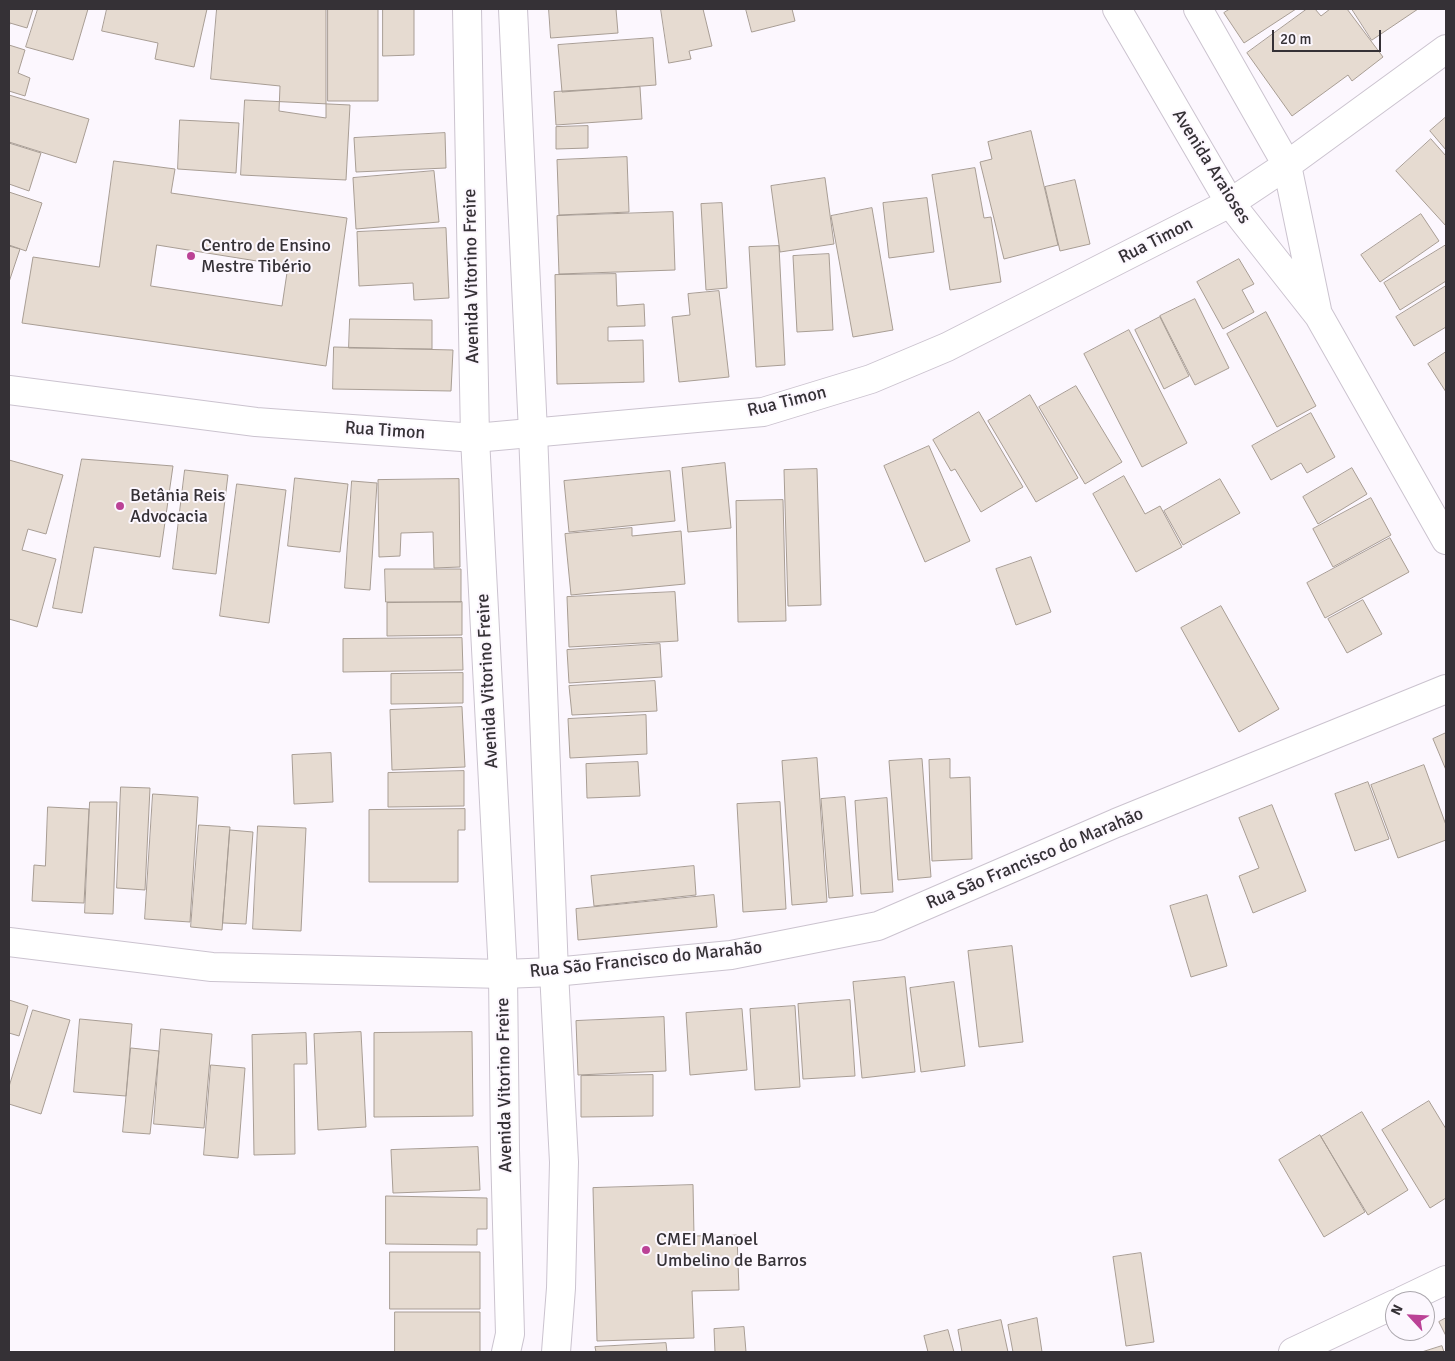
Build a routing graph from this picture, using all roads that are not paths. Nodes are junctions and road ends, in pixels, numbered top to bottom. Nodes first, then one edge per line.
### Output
1 (466, 9) edge
2 (513, 9) edge
3 (1117, 9) edge
4 (1198, 9) edge
5 (1446, 49) edge
6 (1287, 165) junction
7 (1230, 203) junction
8 (1318, 316) junction
9 (9, 390) edge
10 (533, 432) junction
11 (475, 438) junction
12 (1446, 540) edge
13 (1446, 689) edge
14 (9, 942) edge
15 (554, 972) junction
16 (503, 974) junction
17 (1446, 1280) edge
18 (1423, 1291) edge
19 (1385, 1309) edge
20 (506, 1352) edge
21 (556, 1352) edge
22 (1293, 1352) edge

1 - 11 street, Avenida Vitorino Freire
2 - 10 street
3 - 7 street, Avenida Araioses
4 - 6 street, Avenida Araioses
5 - 6 street, Rua Timon
6 - 7 street, Rua Timon
6 - 8 street, Avenida Araioses
7 - 8 street, Avenida Araioses
7 - 10 street, Rua Timon
8 - 12 street, Avenida Araioses
9 - 11 street, Rua Timon
10 - 11 street, Rua Timon
10 - 15 street
11 - 16 street, Avenida Vitorino Freire
13 - 15 street, Rua São Francisco do Marahão
14 - 16 street, Rua São Francisco do Marahão
15 - 16 street, Rua São Francisco do Marahão
15 - 21 street
16 - 20 street, Avenida Vitorino Freire
17 - 18 street
19 - 22 street

